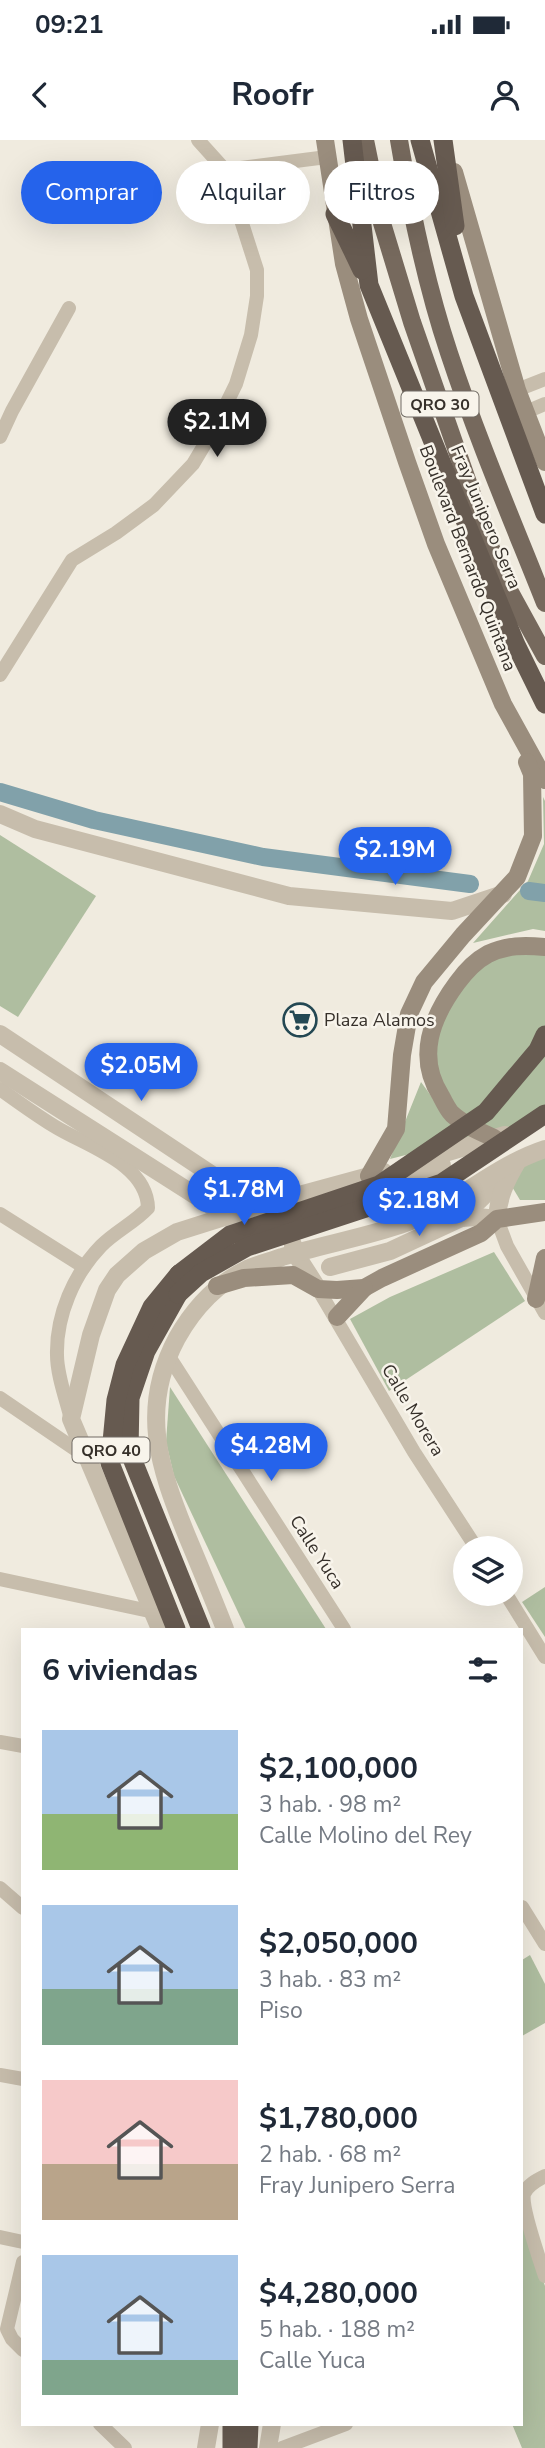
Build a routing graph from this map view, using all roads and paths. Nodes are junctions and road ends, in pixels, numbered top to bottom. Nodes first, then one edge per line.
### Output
1 (198, 140) edge
2 (352, 140) edge
3 (365, 140) edge
4 (399, 140) edge
5 (421, 140) edge
6 (444, 140) edge
7 (326, 149) edge
8 (217, 161) edge
9 (296, 161) edge
10 (242, 224) edge
11 (336, 224) edge
12 (339, 224) edge
13 (369, 285) junction
14 (464, 296) junction
15 (69, 308) dead end
16 (545, 379) edge
17 (517, 390) junction
18 (545, 404) edge
19 (526, 412) junction
20 (6, 414) edge
21 (0, 437) edge
22 (545, 462) edge
23 (545, 513) edge
24 (545, 603) edge
25 (545, 656) edge
26 (0, 675) edge
27 (503, 704) junction
28 (545, 704) edge
29 (545, 780) edge
30 (0, 814) edge
31 (503, 894) junction
32 (545, 947) edge
33 (0, 1034) edge
34 (545, 1035) edge
35 (0, 1070) edge
36 (0, 1089) edge
37 (545, 1114) edge
38 (545, 1124) edge
39 (494, 1138) junction
40 (545, 1149) edge
41 (517, 1162) junction
42 (369, 1176) junction
43 (204, 1201) tunnel mouth
44 (259, 1206) junction
45 (545, 1212) edge
46 (0, 1214) edge
47 (461, 1218) junction
48 (498, 1219) junction
49 (177, 1232) junction
50 (295, 1253) junction
51 (545, 1258) edge
52 (84, 1267) junction
53 (330, 1267) dead end
54 (217, 1286) junction
55 (364, 1288) junction
56 (318, 1289) junction
57 (540, 1306) edge
58 (337, 1317) junction
59 (168, 1355) junction
60 (0, 1398) edge
61 (71, 1419) junction
62 (89, 1459) junction
63 (469, 1536) edge
64 (0, 1579) edge
65 (513, 1606) edge
66 (154, 1612) junction
67 (160, 1628) edge
68 (176, 1628) edge
69 (201, 1628) edge
70 (225, 1628) edge
71 (343, 1628) edge
72 (545, 1657) edge
73 (0, 1742) edge
74 (21, 1746) edge
75 (0, 1888) edge
76 (21, 1906) edge
77 (523, 1909) edge
78 (545, 1944) edge
79 (0, 2075) edge
80 (21, 2079) edge
81 (545, 2176) edge
82 (0, 2237) edge
83 (21, 2242) edge
84 (21, 2270) edge
85 (545, 2276) edge
86 (21, 2348) edge
87 (102, 2426) edge
88 (210, 2426) edge
89 (232, 2426) edge
90 (249, 2426) edge
91 (272, 2426) edge
92 (341, 2426) edge
93 (125, 2448) edge
94 (206, 2448) edge
95 (232, 2448) edge
96 (248, 2448) edge
97 (268, 2448) edge
98 (282, 2448) edge

1 - 8 street
2 - 13 highway, Fray Junipero Serra
3 - 25 main road, Boulevard Bernardo Quintana / QRO 30
4 - 24 main road, QRO 30
5 - 14 highway
6 - 14 highway
6 - 17 main road
7 - 9 street
10 - 26 street
11 - 27 main road, Boulevard Bernardo Quintana
12 - 13 highway
13 - 28 highway, Fray Junipero Serra
14 - 23 highway
15 - 20 street
16 - 17 street
17 - 19 main road
18 - 19 street
19 - 22 main road
20 - 21 street
27 - 29 main road, Boulevard Bernardo Quintana
27 - 31 main road
30 - 31 street
31 - 42 main road
32 - 39 main road
33 - 44 street
34 - 68 highway, QRO 40, bridge
35 - 43 street
36 - 52 street
37 - 69 highway, QRO 40, bridge
38 - 39 street
39 - 42 street
39 - 50 street
40 - 41 street
41 - 47 street
41 - 48 street
41 - 50 street
42 - 44 street
44 - 49 street
44 - 54 street
45 - 48 main road
46 - 52 street
47 - 48 street
47 - 53 street
48 - 55 main road
48 - 57 street
49 - 54 street
49 - 61 street
50 - 54 street
50 - 56 street
51 - 57 main road
52 - 61 street
54 - 56 main road
54 - 59 street
55 - 56 main road
55 - 58 main road
56 - 58 street, Calle Morera
58 - 63 street, Calle Morera
59 - 70 street
59 - 71 street, Calle Yuca
60 - 62 street
61 - 62 street
62 - 66 street
64 - 66 street
65 - 72 street
66 - 67 street
73 - 74 street
75 - 76 street
77 - 78 street
79 - 80 street
81 - 85 street
82 - 83 street
84 - 86 street
87 - 93 street
88 - 94 street
89 - 95 highway
90 - 96 highway
91 - 97 street
92 - 98 street

